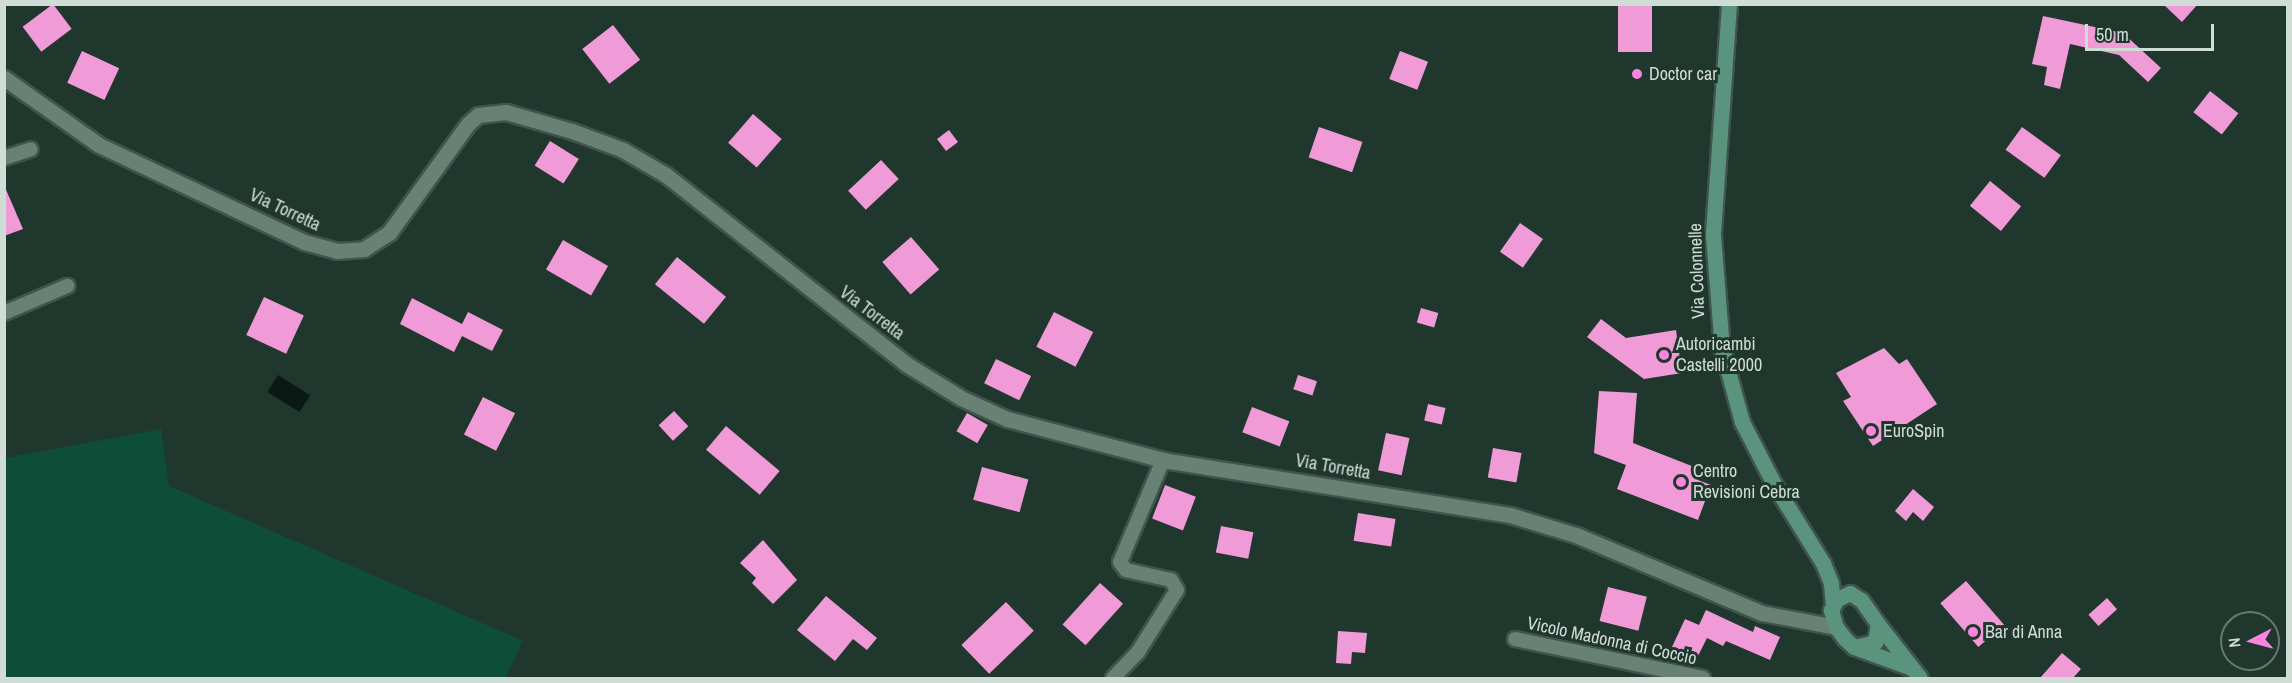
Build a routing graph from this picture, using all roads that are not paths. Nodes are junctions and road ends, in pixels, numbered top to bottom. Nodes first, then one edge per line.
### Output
1 (1729, 4) edge
2 (4, 78) edge
3 (31, 149) dead end
4 (4, 158) edge
5 (67, 286) dead end
6 (4, 313) edge
7 (1163, 460) junction
8 (1831, 582) junction
9 (1850, 594) junction
10 (1833, 604) junction
11 (1878, 624) junction
12 (1836, 627) junction
13 (1515, 639) dead end
14 (1854, 647) junction
15 (1914, 673) edge
16 (1113, 678) edge
17 (1703, 678) edge

1 - 8 main road, Via Colonnelle
2 - 7 street, Via Torretta
3 - 4 street
5 - 6 street
7 - 12 street, Via Torretta
7 - 16 street
8 - 9 main road, Via Colonnelle
8 - 10 main road, Via Colonnelle
9 - 10 main road
9 - 11 main road, Via Colonnelle
10 - 12 main road, Via Colonnelle
11 - 14 main road
11 - 15 main road, Via Colonnelle
12 - 14 main road, Via Colonnelle
13 - 17 street, Vicolo Madonna di Coccio
14 - 15 main road, Via Colonnelle

